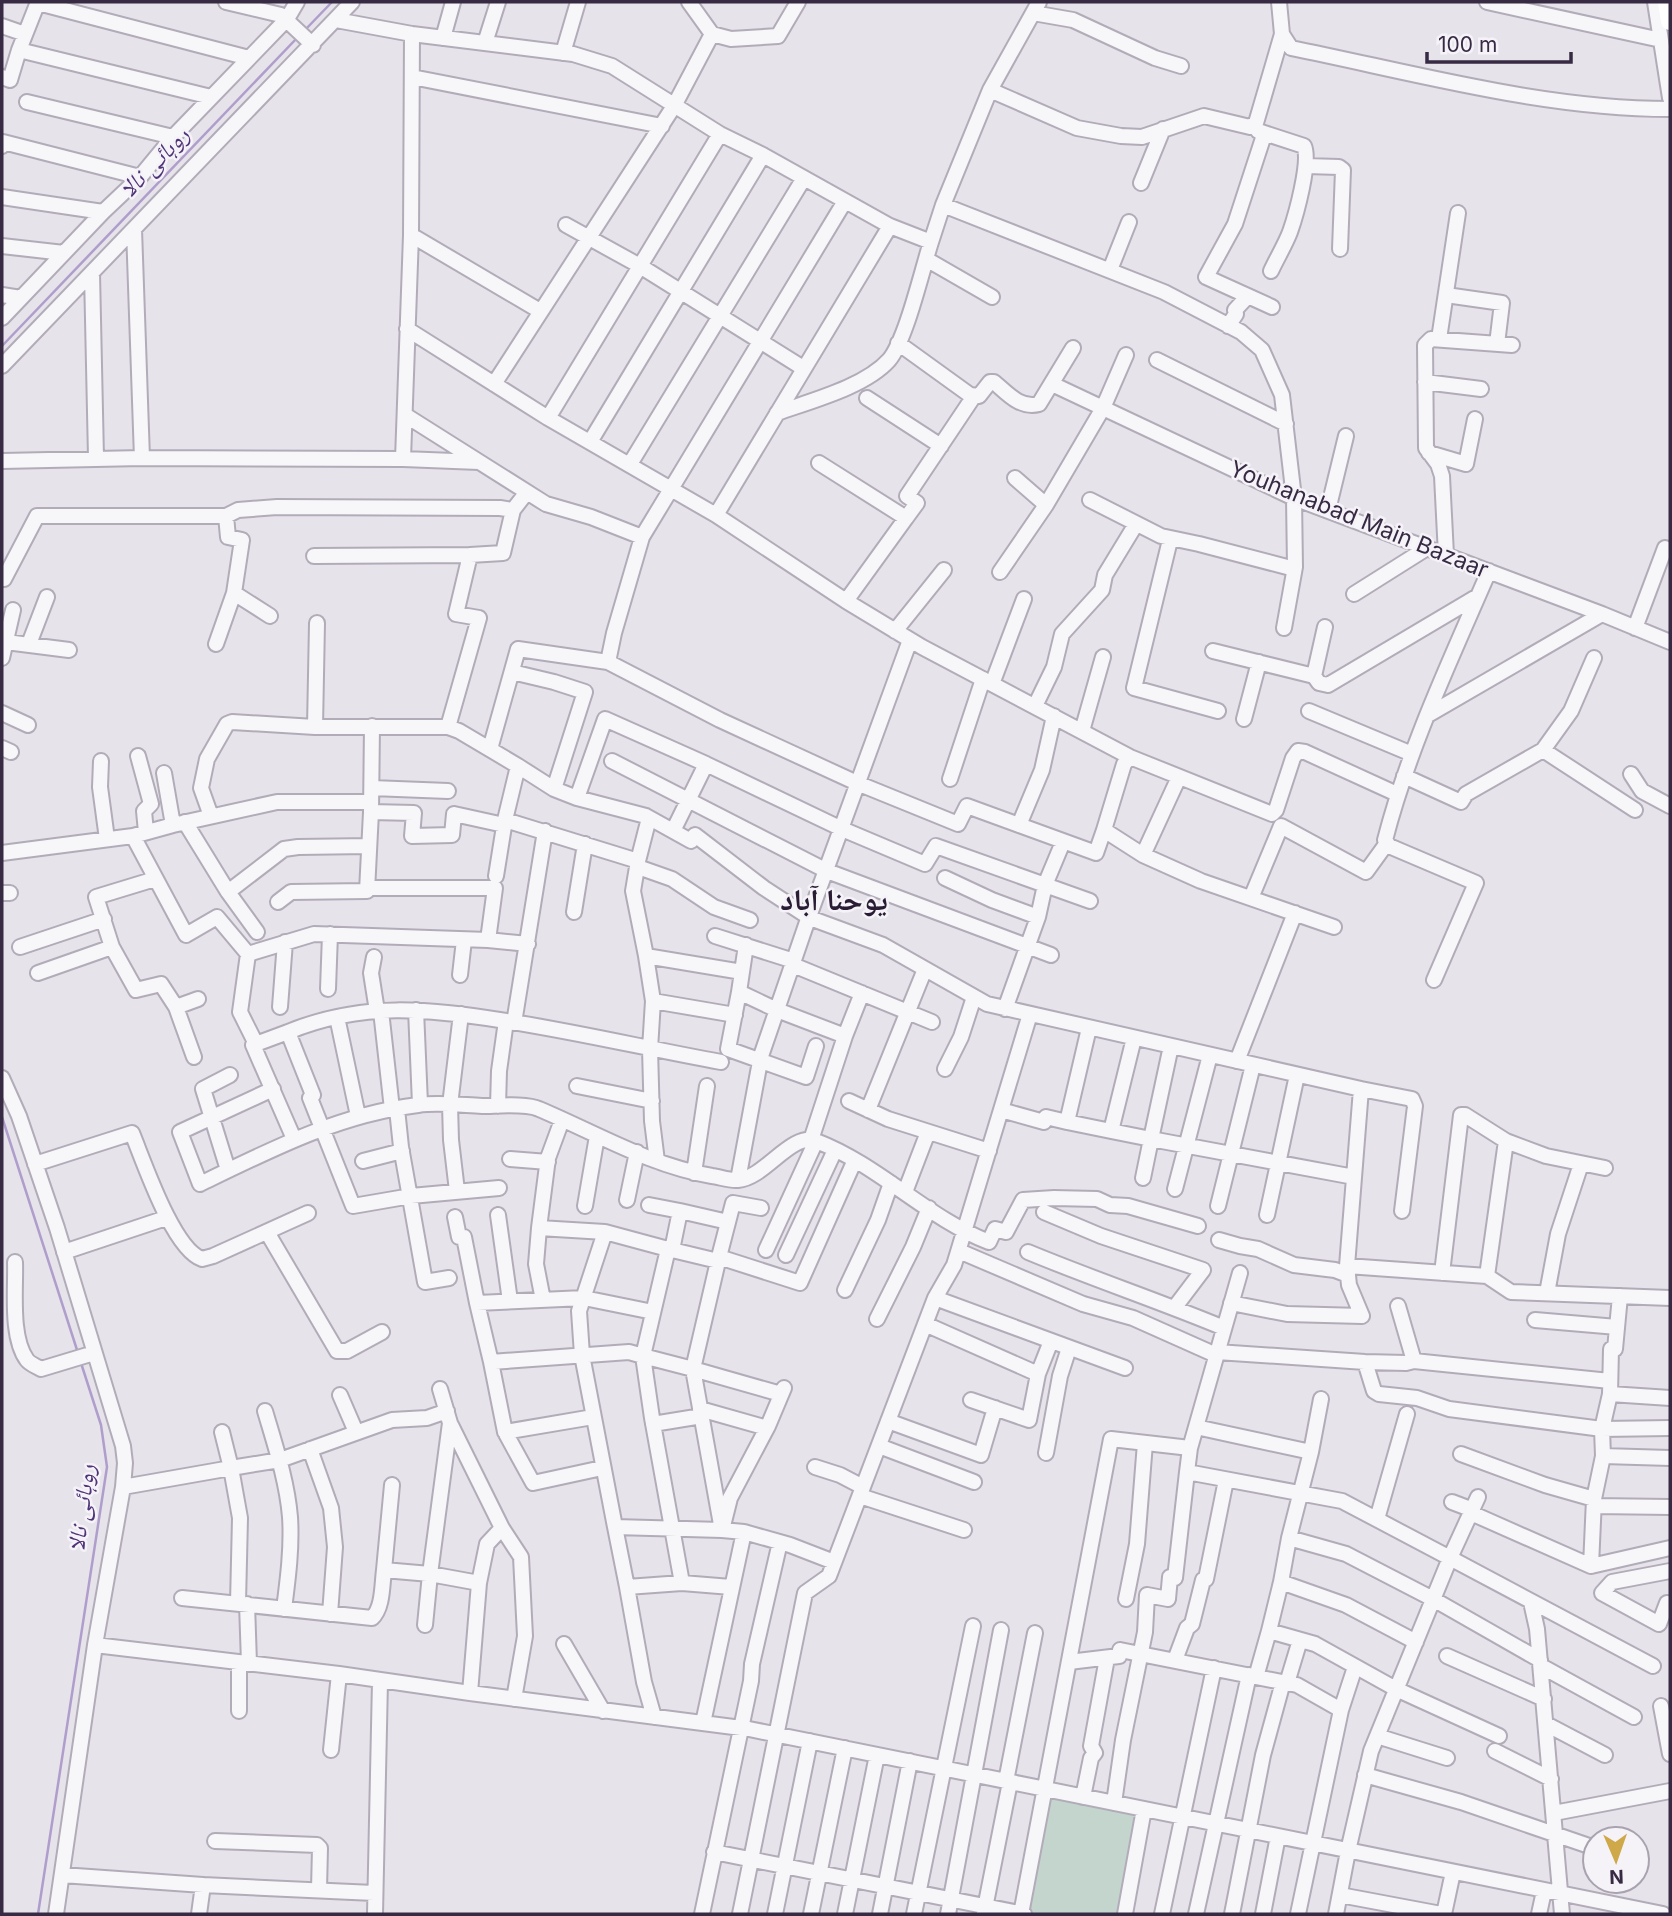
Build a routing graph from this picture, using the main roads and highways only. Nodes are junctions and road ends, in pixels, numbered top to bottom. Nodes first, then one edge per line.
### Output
1 (1667, 2) edge
2 (1670, 21) edge

1 - 2 main road

